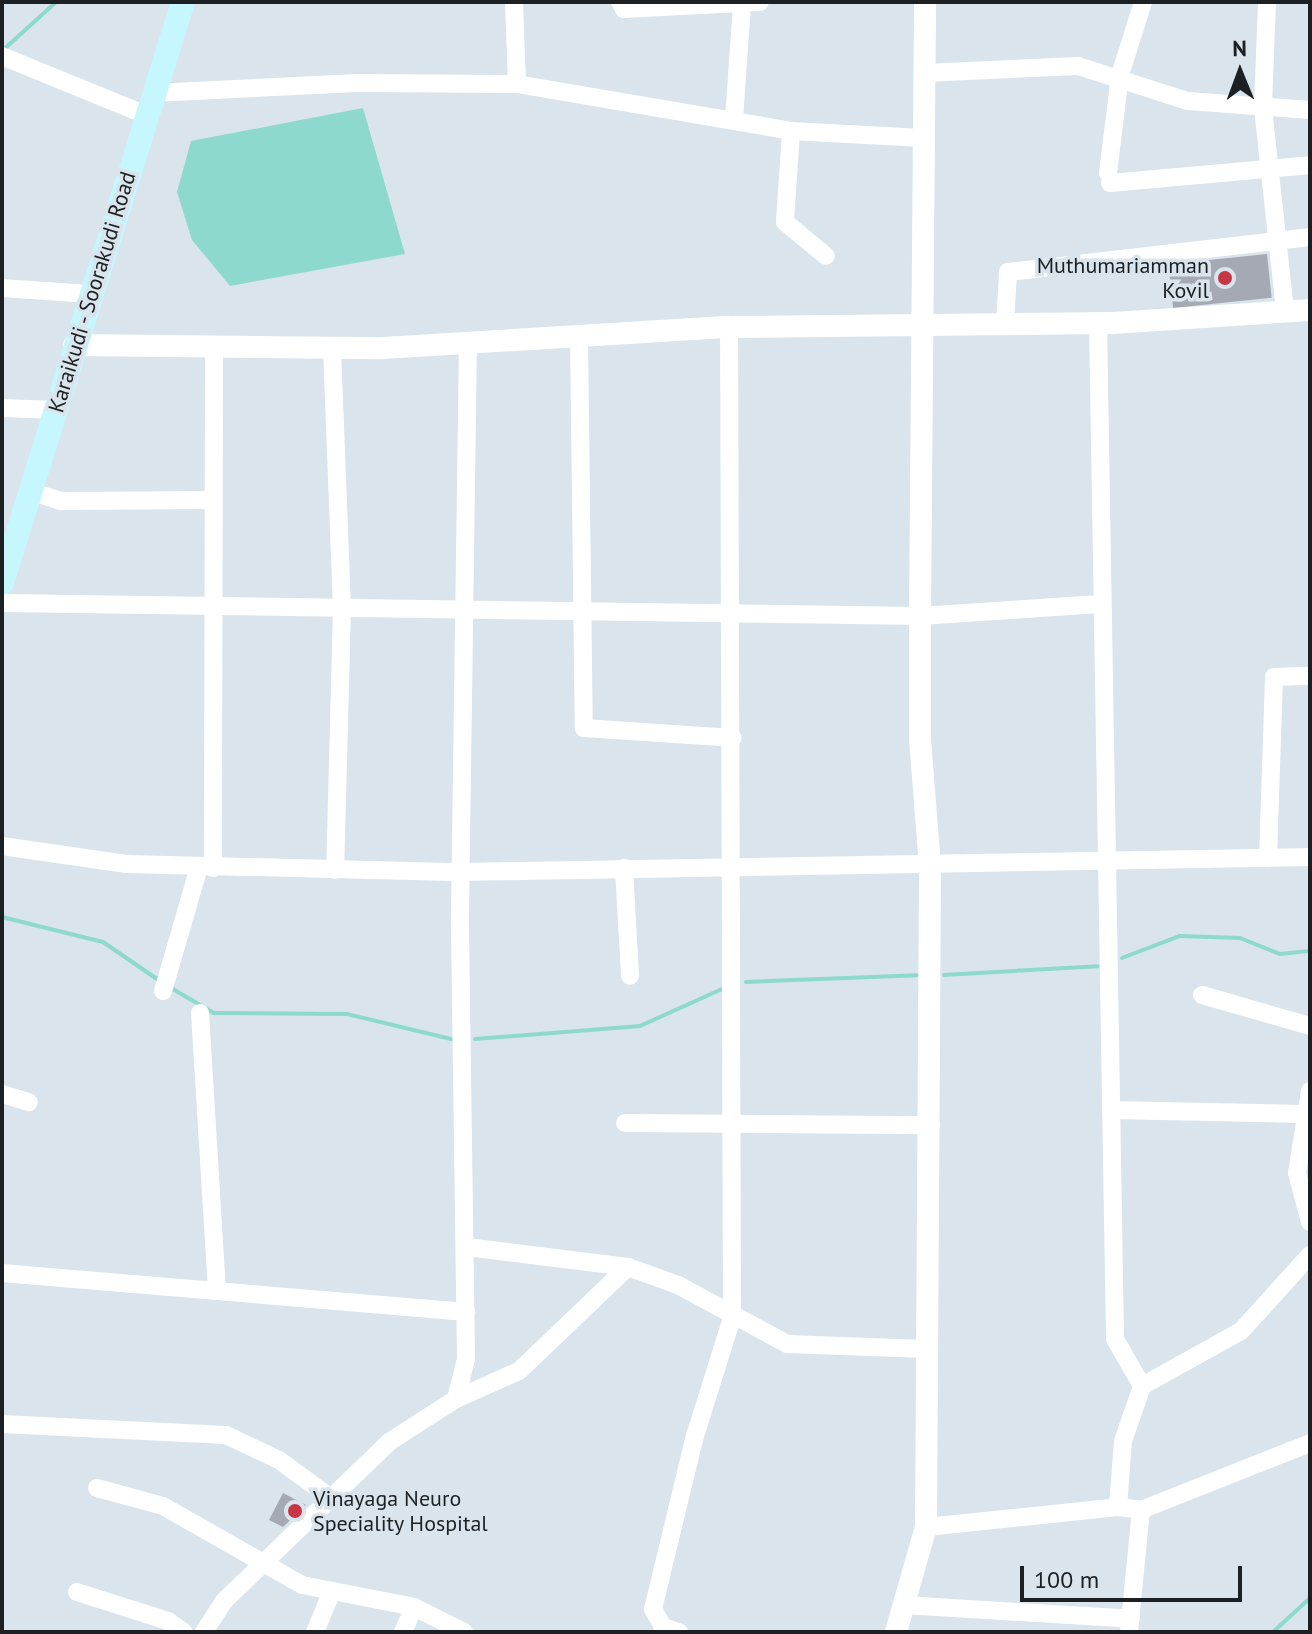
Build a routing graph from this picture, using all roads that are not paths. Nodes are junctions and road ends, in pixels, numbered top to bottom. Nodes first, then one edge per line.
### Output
1 (183, 2) edge
2 (514, 2) edge
3 (620, 2) edge
4 (925, 2) edge
5 (1143, 2) edge
6 (1267, 2) edge
7 (751, 4) edge
8 (2, 56) edge
9 (924, 73) junction
10 (1120, 75) junction
11 (517, 84) junction
12 (150, 104) junction
13 (1263, 108) junction
14 (1310, 110) edge
15 (734, 119) junction
16 (791, 131) junction
17 (923, 138) junction
18 (1310, 165) edge
19 (1269, 169) junction
20 (1310, 237) edge
21 (1276, 240) junction
22 (826, 256) dead end
23 (2, 288) edge
24 (90, 294) junction
25 (1310, 310) edge
26 (1285, 311) junction
27 (922, 322) junction
28 (1005, 323) junction
29 (1098, 323) junction
30 (729, 327) junction
31 (579, 336) junction
32 (468, 343) junction
33 (74, 345) junction
34 (214, 347) junction
35 (332, 348) junction
36 (2, 408) edge
37 (56, 410) junction
38 (33, 492) junction
39 (213, 500) junction
40 (11, 530) edge
41 (2, 583) edge
42 (2, 603) edge
43 (1100, 604) junction
44 (213, 607) junction
45 (342, 608) junction
46 (732, 609) junction
47 (463, 610) junction
48 (578, 610) junction
49 (920, 616) junction
50 (1310, 676) edge
51 (733, 738) junction
52 (2, 846) edge
53 (1310, 857) edge
54 (1268, 858) junction
55 (1108, 861) junction
56 (733, 866) junction
57 (930, 866) junction
58 (206, 868) junction
59 (624, 868) junction
60 (335, 870) junction
61 (460, 872) junction
62 (630, 976) dead end
63 (163, 991) dead end
64 (1202, 995) dead end
65 (200, 1013) dead end
66 (1310, 1026) edge
67 (1310, 1091) edge
68 (2, 1094) edge
69 (29, 1102) dead end
70 (1112, 1110) junction
71 (1309, 1114) edge
72 (625, 1123) dead end
73 (931, 1125) junction
74 (736, 1127) junction
75 (1310, 1222) edge
76 (467, 1247) junction
77 (1310, 1255) edge
78 (628, 1267) junction
79 (2, 1273) edge
80 (217, 1289) junction
81 (466, 1312) junction
82 (732, 1318) junction
83 (925, 1349) junction
84 (1142, 1386) junction
85 (456, 1399) junction
86 (2, 1424) edge
87 (1310, 1443) edge
88 (97, 1488) dead end
89 (331, 1498) junction
90 (1118, 1507) junction
91 (1141, 1510) junction
92 (926, 1527) junction
93 (266, 1561) junction
94 (332, 1591) junction
95 (77, 1592) dead end
96 (904, 1605) junction
97 (414, 1607) junction
98 (1130, 1626) edge
99 (668, 1630) edge
100 (184, 1632) edge
101 (204, 1632) edge
102 (315, 1632) edge
103 (403, 1632) edge
104 (464, 1632) edge
105 (896, 1632) edge

1 - 12 main road, Karaikudi - Soorakudi Road
2 - 11 street
3 - 7 street
4 - 9 street
5 - 10 street
6 - 13 street
7 - 15 street
8 - 12 street
9 - 10 street
9 - 17 street
10 - 13 street
10 - 19 street
11 - 12 street
11 - 15 street
12 - 24 main road, Karaikudi - Soorakudi Road
13 - 14 street
13 - 19 street
15 - 16 street
16 - 17 street
16 - 22 street
17 - 27 street
18 - 19 street
19 - 21 street
20 - 21 street
21 - 26 street
21 - 28 street
23 - 24 street
24 - 33 main road, Karaikudi - Soorakudi Road
25 - 26 street
26 - 29 street
27 - 28 street
27 - 30 street
27 - 49 street
28 - 29 street
29 - 43 street
30 - 31 street
30 - 46 street
31 - 32 street
31 - 48 street
32 - 35 street
32 - 47 street
33 - 34 street
33 - 37 main road, Karaikudi - Soorakudi Road
34 - 35 street
34 - 39 street
35 - 45 street
36 - 37 street
37 - 38 main road, Karaikudi - Soorakudi Road
38 - 39 street
38 - 40 main road, Karaikudi - Soorakudi Road
39 - 44 street
40 - 41 main road, Karaikudi - Soorakudi Road
42 - 44 street
43 - 49 street
43 - 55 street
44 - 45 street
44 - 58 street
45 - 47 street
45 - 60 street
46 - 48 street
46 - 49 street
46 - 51 street
47 - 48 street
47 - 61 street
48 - 51 street
49 - 57 street
50 - 54 street
51 - 56 street
52 - 58 street
53 - 54 street
54 - 55 street
55 - 57 street
55 - 70 street
56 - 57 street
56 - 59 street
56 - 74 street
57 - 73 street
58 - 60 street
58 - 63 street
59 - 61 street
59 - 62 street
60 - 61 street
61 - 76 street
64 - 66 street
65 - 80 street
67 - 71 street
68 - 69 street
70 - 71 street
70 - 84 street
71 - 75 street
72 - 74 street
73 - 74 street
73 - 83 street
74 - 82 street
76 - 78 street
76 - 81 street
77 - 84 street
78 - 82 street
78 - 85 street
79 - 80 street
80 - 81 street
81 - 85 street
82 - 83 street
82 - 99 street
83 - 92 street
84 - 90 street
85 - 89 street
86 - 89 street
87 - 91 street
88 - 93 street
89 - 93 street
90 - 91 street
90 - 92 street
91 - 98 street
92 - 96 street
93 - 94 street
93 - 101 street
94 - 97 street
94 - 102 street
95 - 100 street
96 - 98 street
96 - 105 street
97 - 103 street
97 - 104 street

